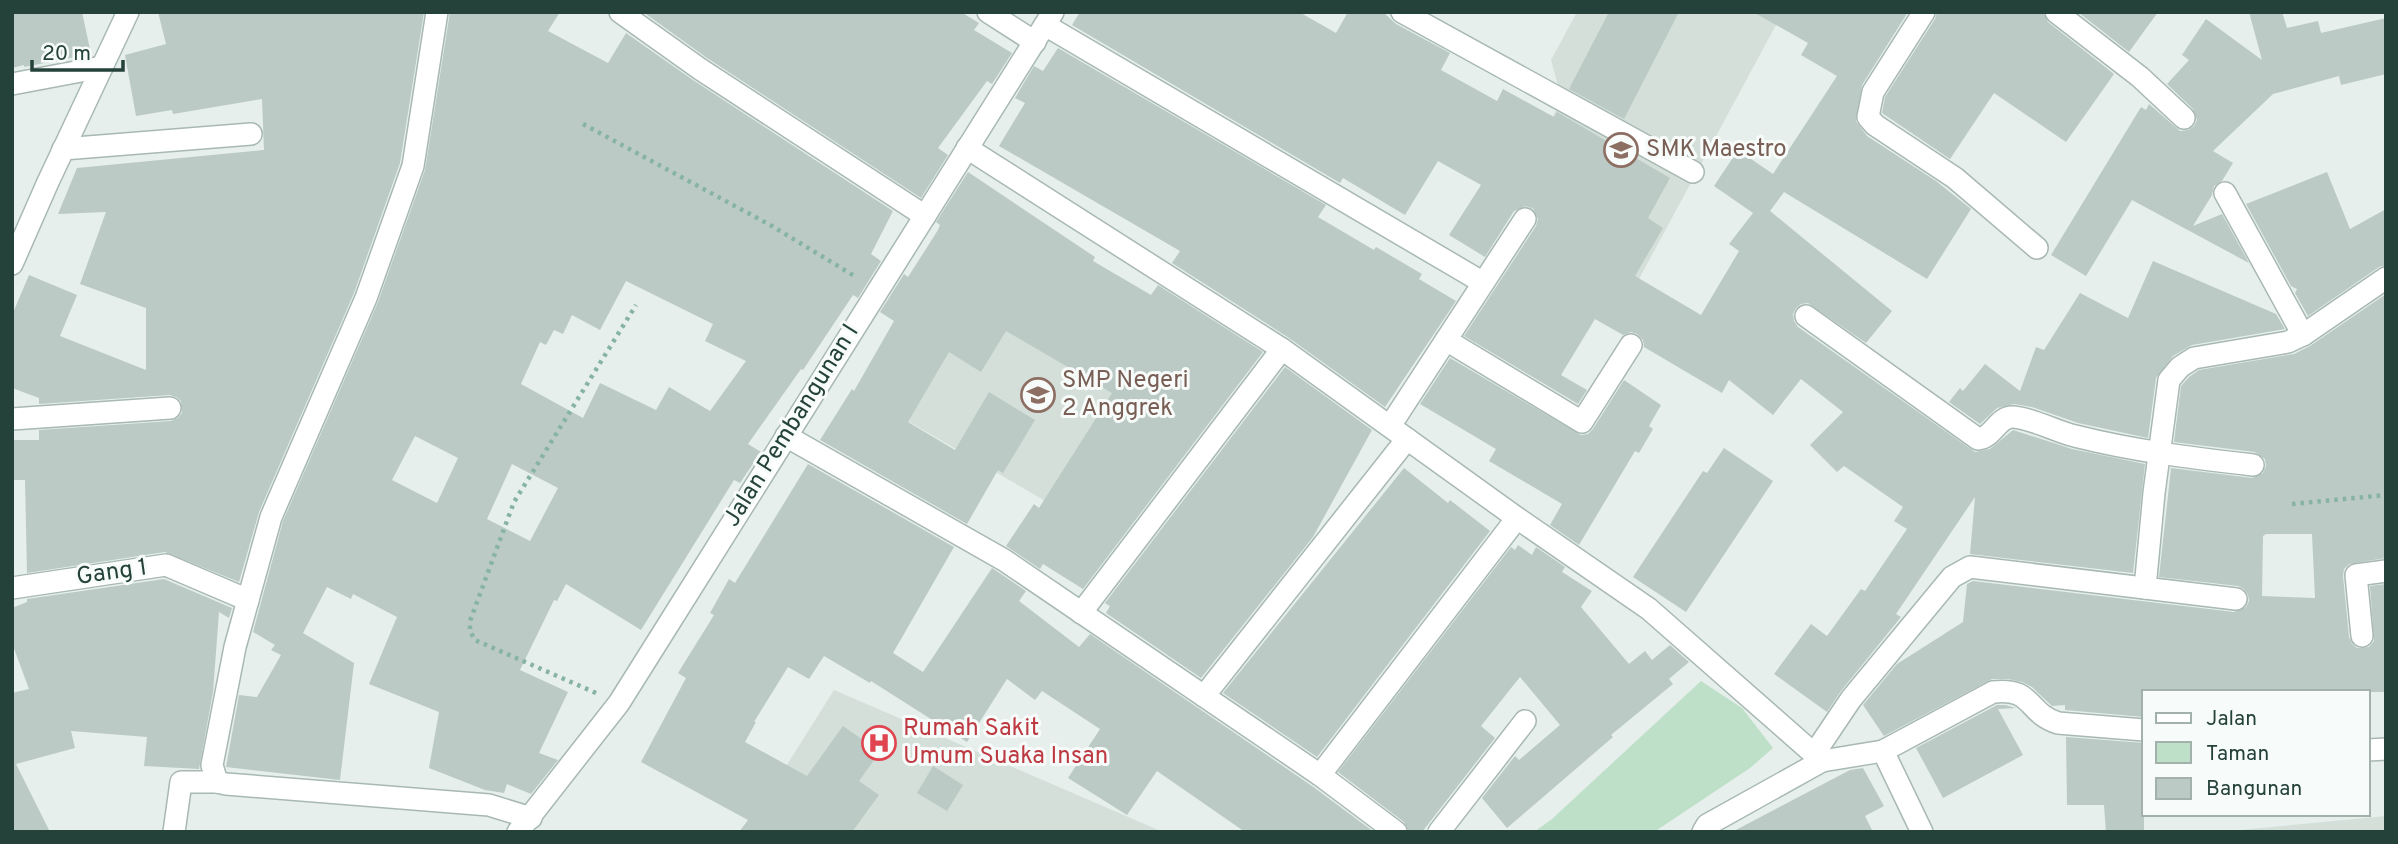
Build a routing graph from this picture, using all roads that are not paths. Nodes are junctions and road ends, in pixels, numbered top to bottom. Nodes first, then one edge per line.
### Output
1 (437, 12) edge
2 (620, 12) edge
3 (988, 12) edge
4 (1402, 12) edge
5 (1924, 12) edge
6 (2056, 12) edge
7 (132, 13) edge
8 (1044, 26) edge
9 (102, 67) junction
10 (12, 84) edge
11 (2183, 118) dead end
12 (251, 134) dead end
13 (967, 148) junction
14 (63, 149) junction
15 (1693, 172) dead end
16 (2225, 193) dead end
17 (925, 216) junction
18 (1525, 219) dead end
19 (21, 223) edge
20 (2037, 248) dead end
21 (12, 264) edge
22 (2386, 278) edge
23 (1482, 282) junction
24 (1806, 316) dead end
25 (2303, 335) junction
26 (1446, 340) junction
27 (1631, 345) dead end
28 (1282, 349) junction
29 (170, 408) dead end
30 (12, 419) edge
31 (1390, 426) junction
32 (786, 436) junction
33 (1407, 439) junction
34 (2159, 455) junction
35 (2253, 465) dead end
36 (1517, 518) junction
37 (2386, 571) edge
38 (2146, 587) junction
39 (12, 588) edge
40 (2236, 599) dead end
41 (248, 600) junction
42 (1081, 613) junction
43 (2362, 636) dead end
44 (1204, 696) junction
45 (1525, 722) dead end
46 (2142, 730) edge
47 (1883, 751) junction
48 (1818, 757) junction
49 (1320, 775) junction
50 (217, 782) junction
51 (525, 825) edge
52 (174, 832) edge
53 (1396, 832) edge
54 (1440, 832) edge
55 (1703, 832) edge
56 (1922, 832) edge

1 - 41 street
2 - 17 street
3 - 8 street
4 - 15 street
5 - 20 street
6 - 11 street
7 - 9 street
8 - 13 street, Jalan Pembangunan I
8 - 23 street
9 - 10 street
9 - 14 street
12 - 14 street
13 - 17 street, Jalan Pembangunan I
13 - 28 street
14 - 19 street
16 - 25 street
17 - 32 street, Jalan Pembangunan I
18 - 23 street
19 - 21 street
22 - 25 street
23 - 26 street
24 - 34 street
25 - 34 street
26 - 27 street
26 - 31 street
28 - 31 street
28 - 42 street
29 - 30 street
31 - 33 street
32 - 42 street
32 - 51 street, Jalan Pembangunan I
33 - 36 street
33 - 44 street
34 - 35 street
34 - 38 street
36 - 48 street
36 - 49 street
37 - 43 street
38 - 40 street
38 - 48 street
39 - 41 street, Gang 1
41 - 50 street
42 - 44 street
44 - 49 street
45 - 54 street
46 - 47 street
47 - 48 street
47 - 56 street
48 - 55 street
49 - 53 street
50 - 51 street
50 - 52 street

